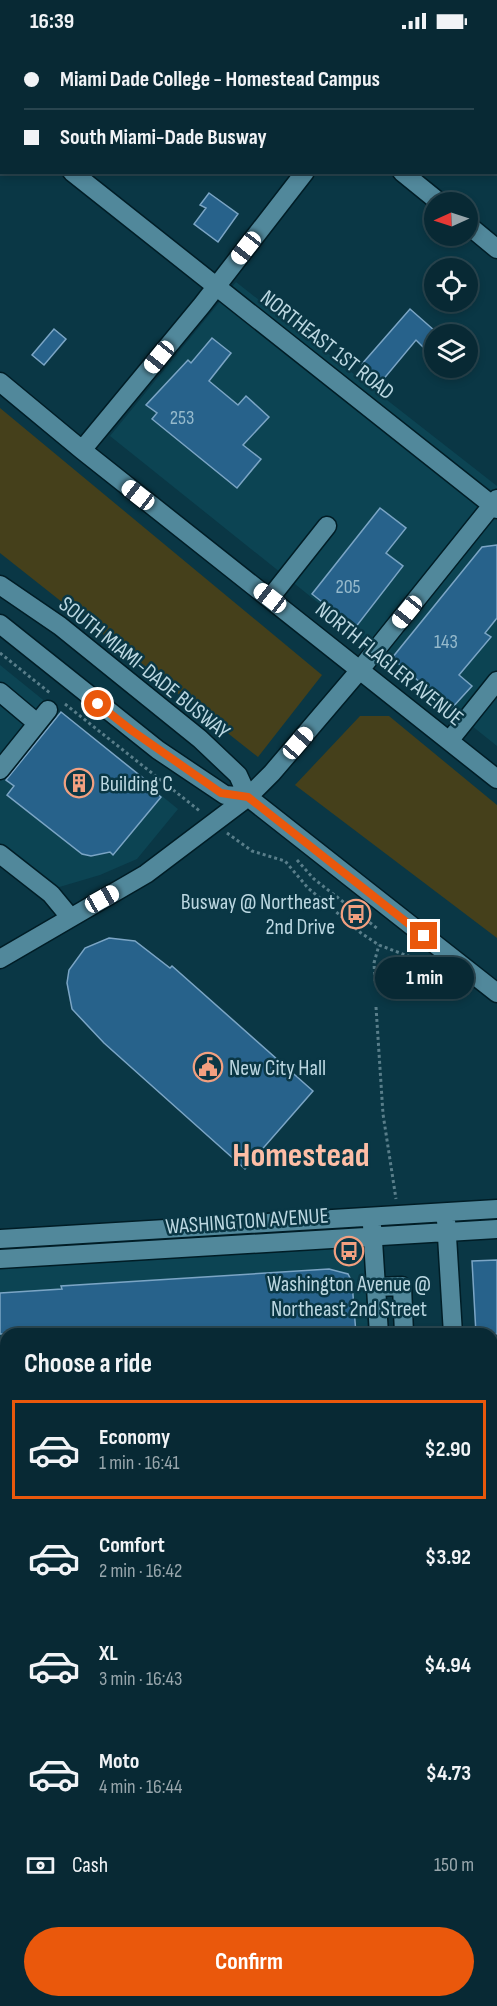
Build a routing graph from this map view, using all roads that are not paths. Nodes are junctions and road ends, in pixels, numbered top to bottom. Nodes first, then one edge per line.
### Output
1 (75, 174) edge
2 (303, 174) edge
3 (404, 174) edge
4 (427, 192) edge
5 (478, 233) edge
6 (497, 249) edge
7 (216, 286) junction
8 (0, 382) edge
9 (82, 450) junction
10 (495, 504) edge
11 (327, 526) dead end
12 (0, 585) edge
13 (270, 598) junction
14 (0, 624) edge
15 (359, 671) junction
16 (497, 681) edge
17 (0, 692) edge
18 (55, 703) road end
19 (31, 717) dead end
20 (449, 741) junction
21 (0, 770) edge
22 (496, 777) edge
23 (248, 797) junction
24 (0, 854) edge
25 (70, 917) junction
26 (0, 959) edge
27 (497, 993) edge
28 (497, 1209) edge
29 (446, 1212) junction
30 (372, 1216) junction
31 (497, 1229) edge
32 (447, 1232) junction
33 (373, 1236) junction
34 (0, 1239) edge
35 (0, 1259) edge
36 (376, 1287) junction
37 (379, 1328) edge
38 (404, 1328) edge
39 (453, 1328) edge

1 - 7 street, NORTHEAST 1ST ROAD
2 - 7 street
3 - 4 street
5 - 6 street
7 - 9 street
7 - 10 street, NORTHEAST 1ST ROAD
8 - 9 street, NORTH FLAGLER AVENUE
9 - 13 street, NORTH FLAGLER AVENUE
10 - 15 street
11 - 13 street
12 - 23 street, SOUTH MIAMI-DADE BUSWAY
13 - 15 street, NORTH FLAGLER AVENUE
14 - 23 street, SOUTH MIAMI-DADE BUSWAY
15 - 20 street, NORTH FLAGLER AVENUE
15 - 23 street
16 - 20 street
17 - 19 street
18 - 21 street
20 - 22 street, NORTH FLAGLER AVENUE
23 - 25 street
23 - 27 street, SOUTH MIAMI-DADE BUSWAY
24 - 25 street
25 - 26 street
28 - 29 street, WASHINGTON AVENUE
29 - 30 street, WASHINGTON AVENUE
29 - 32 street
30 - 33 street
30 - 34 street, WASHINGTON AVENUE
31 - 32 street, WASHINGTON AVENUE
32 - 33 street, WASHINGTON AVENUE
32 - 39 street
33 - 35 street, WASHINGTON AVENUE
33 - 36 street
36 - 37 street
36 - 38 street

